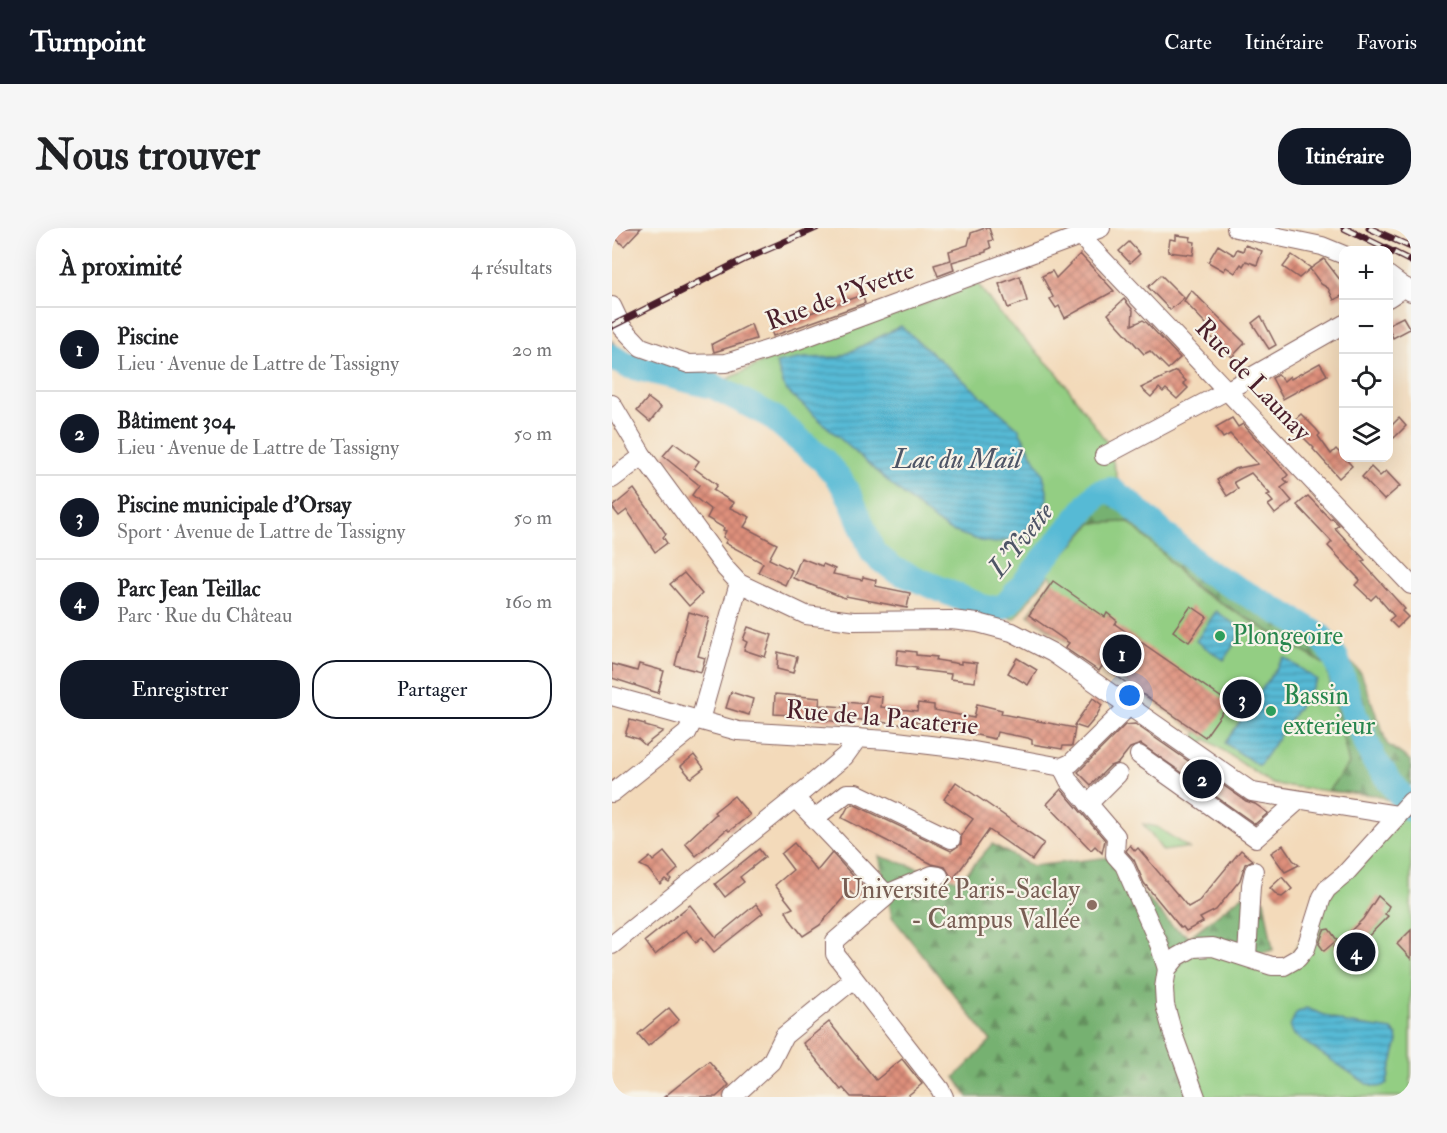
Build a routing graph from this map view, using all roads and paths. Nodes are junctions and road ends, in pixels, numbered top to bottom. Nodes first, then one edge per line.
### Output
1 (1101, 228) edge
2 (1236, 228) edge
3 (1083, 235) junction
4 (1339, 253) edge
5 (1393, 278) edge
6 (1408, 289) edge
7 (1393, 296) edge
8 (612, 306) edge
9 (1339, 327) edge
10 (1228, 390) junction
11 (612, 404) edge
12 (643, 456) junction
13 (1104, 456) dead end
14 (612, 479) edge
15 (739, 583) junction
16 (1411, 585) edge
17 (612, 696) edge
18 (1128, 707) junction
19 (697, 719) junction
20 (858, 738) junction
21 (1139, 755) dead end
22 (1062, 767) junction
23 (1118, 774) dead end
24 (612, 793) edge
25 (795, 798) junction
26 (1299, 800) junction
27 (1411, 801) edge
28 (1088, 804) junction
29 (1397, 815) junction
30 (815, 818) junction
31 (951, 839) dead end
32 (1254, 871) dead end
33 (939, 876) dead end
34 (886, 894) junction
35 (612, 944) edge
36 (1247, 957) junction
37 (1167, 969) junction
38 (854, 979) junction
39 (937, 1094) edge
40 (733, 1097) edge
41 (1196, 1097) edge

1 - 3 street, Rue de l'Yvette
2 - 4 street
3 - 8 street, Rue de l'Yvette
3 - 10 street, Rue de Launay
5 - 6 street
6 - 7 street
9 - 10 street
10 - 13 street
10 - 16 street, Rue de Launay
11 - 12 street
12 - 14 street
12 - 15 street
15 - 18 street
15 - 19 street
17 - 19 street, Rue de la Pacaterie
18 - 22 street
18 - 26 street
19 - 20 street, Rue de la Pacaterie
19 - 24 street
20 - 22 street, Rue de la Pacaterie
20 - 25 street
21 - 26 street
22 - 28 street
23 - 28 street
25 - 30 street
25 - 35 street
26 - 29 street
27 - 29 street
28 - 37 street
29 - 36 street
30 - 31 street
30 - 34 street
32 - 36 street
33 - 34 street
34 - 38 street
36 - 37 street
37 - 41 street
38 - 39 street
38 - 40 street

